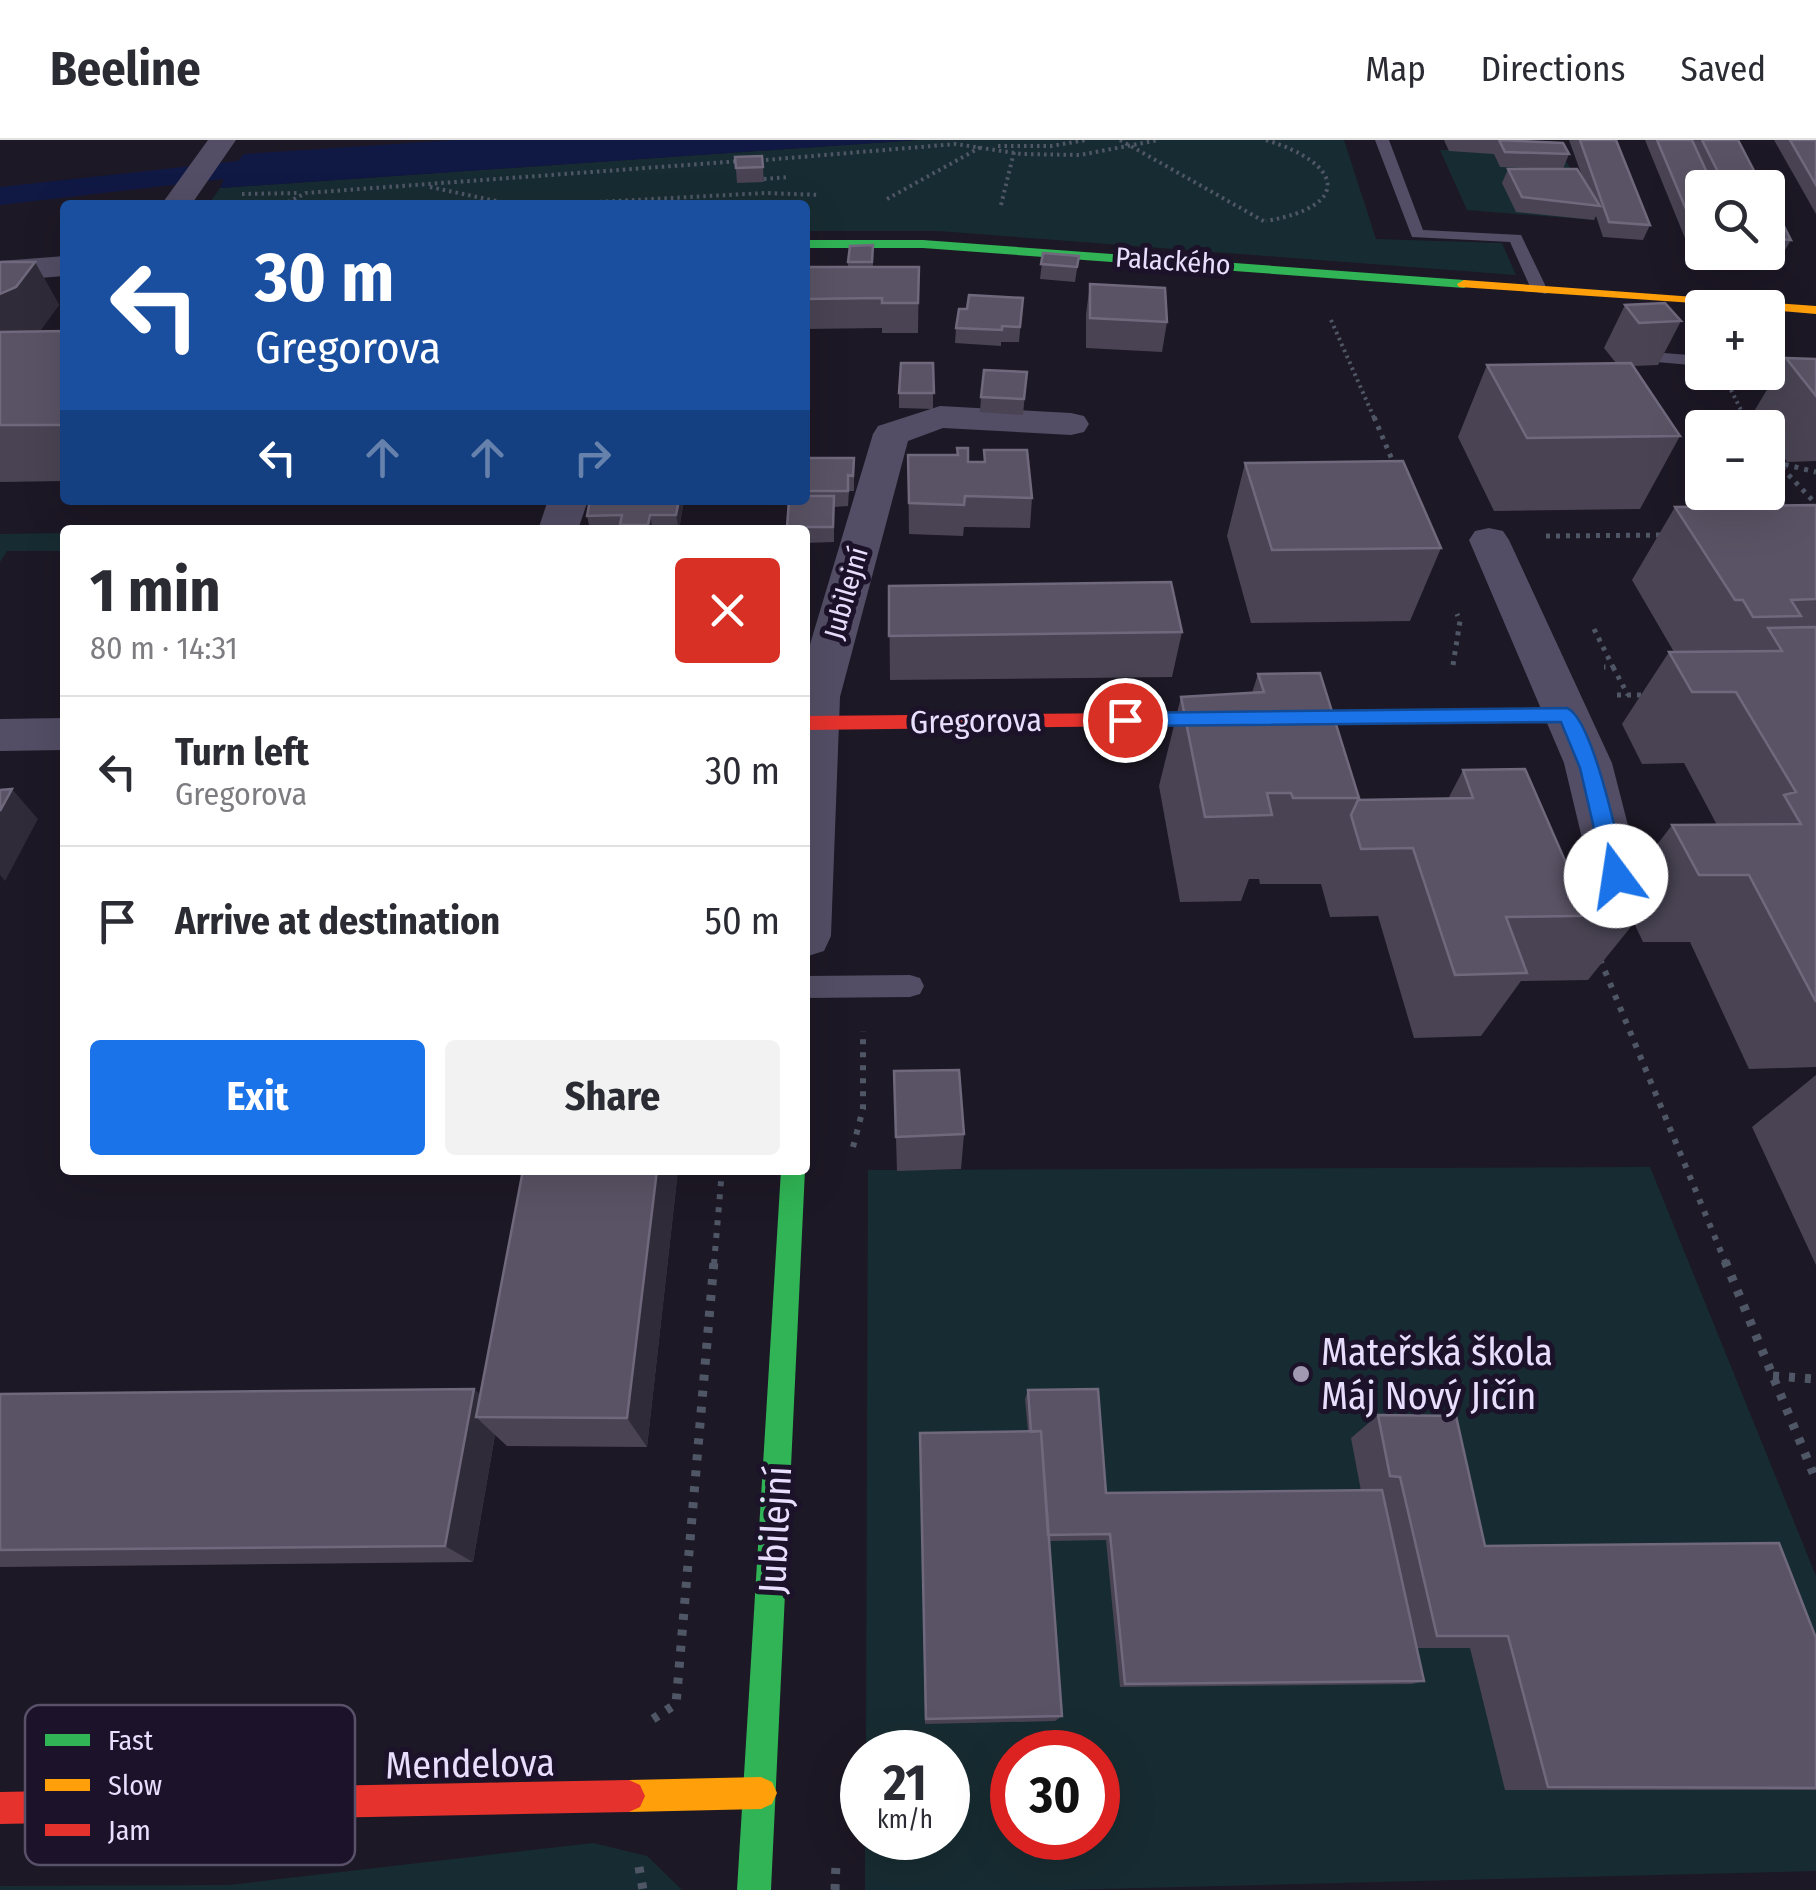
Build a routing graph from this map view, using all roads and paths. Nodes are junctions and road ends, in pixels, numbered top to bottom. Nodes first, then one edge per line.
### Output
1 (1086, 140) edge
2 (1120, 140) edge
3 (1159, 140) edge
4 (1382, 140) edge
5 (983, 146) junction
6 (1131, 146) junction
7 (1014, 152) junction
8 (762, 160) junction
9 (763, 170) edge
10 (790, 177) dead end
11 (419, 184) junction
12 (306, 193) junction
13 (229, 194) dead end
14 (765, 194) dead end
15 (292, 200) edge
16 (492, 200) edge
17 (1001, 205) dead end
18 (875, 206) dead end
19 (1278, 229) dead end
20 (810, 244) edge
21 (60, 266) edge
22 (0, 272) edge
23 (1320, 272) junction
24 (1540, 292) junction
25 (1816, 310) edge
26 (1651, 356) edge
27 (1685, 359) edge
28 (1785, 368) edge
29 (1816, 371) edge
30 (1070, 424) dead end
31 (1785, 465) edge
32 (1816, 472) edge
33 (1785, 473) edge
34 (1401, 482) edge
35 (1816, 504) edge
36 (1681, 535) dead end
37 (1546, 536) dead end
38 (1490, 540) dead end
39 (1453, 604) dead end
40 (1613, 667) dead end
41 (1662, 695) dead end
42 (1608, 696) dead end
43 (1628, 696) junction
44 (1567, 715) junction
45 (1472, 716) junction
46 (811, 723) edge
47 (60, 734) edge
48 (0, 735) edge
49 (810, 758) edge
50 (1616, 876) edge
51 (1599, 956) edge
52 (810, 986) edge
53 (910, 986) dead end
54 (722, 1175) edge
55 (793, 1175) edge
56 (1773, 1376) junction
57 (1816, 1379) edge
58 (1816, 1480) edge
59 (761, 1794) junction
60 (641, 1796) junction
61 (355, 1801) edge
62 (0, 1808) edge
63 (25, 1808) edge
64 (643, 1890) edge
65 (754, 1890) edge

1 - 5 path
2 - 6 path
3 - 6 path
4 - 24 lane
5 - 7 path
5 - 8 path
5 - 18 path
6 - 7 path
6 - 19 path
7 - 17 path
8 - 9 path
8 - 11 path
10 - 14 path
11 - 12 path
11 - 16 path
12 - 13 path
12 - 15 path
20 - 23 street, Palackého
21 - 22 street
23 - 24 street, Palackého
23 - 34 path
24 - 25 street, Palackého
26 - 27 lane
28 - 29 lane
30 - 46 street, Jubilejní
31 - 32 path
33 - 35 path
36 - 37 path
38 - 44 street
39 - 45 path
40 - 43 path
41 - 43 path
42 - 43 path
44 - 45 street, Gregorova
44 - 50 street
45 - 46 street, Gregorova
46 - 49 street, Jubilejní
47 - 48 street
51 - 56 path
52 - 53 lane
54 - 60 path
55 - 59 street, Jubilejní
56 - 57 path
56 - 58 path
59 - 60 street, Mendelova
59 - 65 street, Jubilejní
60 - 61 street, Mendelova
60 - 64 path
62 - 63 street, Mendelova

